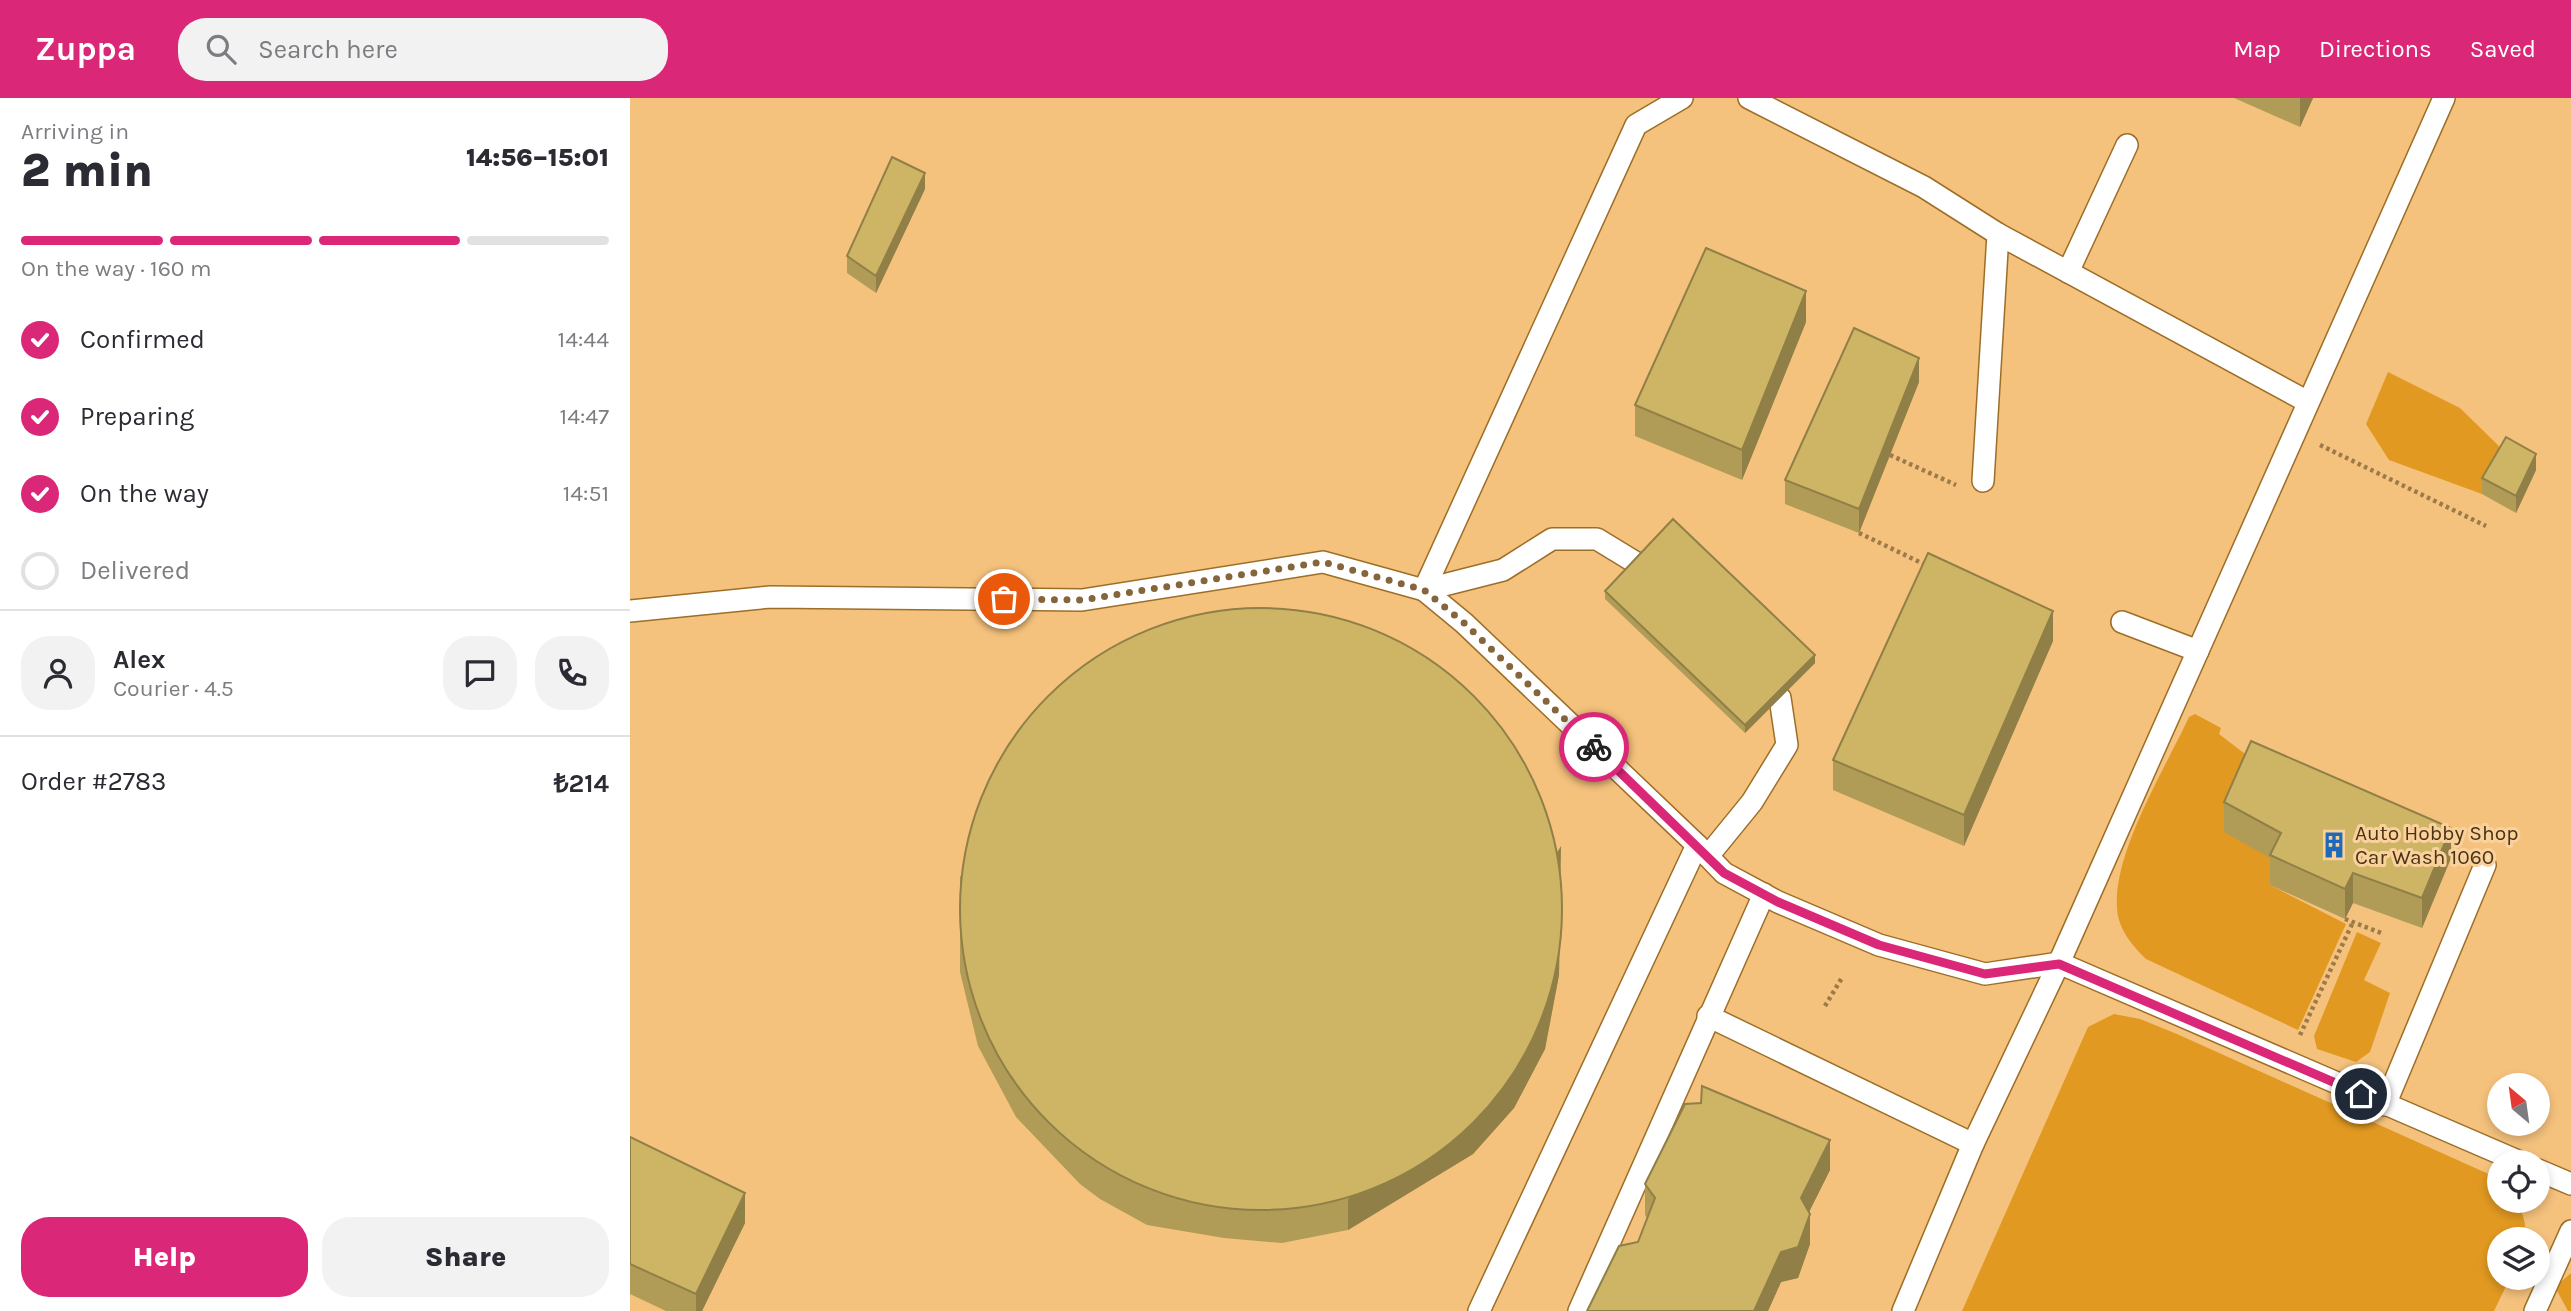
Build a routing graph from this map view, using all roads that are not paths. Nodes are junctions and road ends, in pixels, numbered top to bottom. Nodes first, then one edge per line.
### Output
1 (1682, 98) edge
2 (1749, 98) edge
3 (2444, 98) edge
4 (2127, 145) dead end
5 (1998, 234) junction
6 (2068, 272) junction
7 (2308, 402) junction
8 (1974, 485) road end
9 (1639, 564) edge
10 (1424, 590) junction
11 (630, 611) edge
12 (2122, 622) dead end
13 (2198, 651) junction
14 (1780, 698) edge
15 (1702, 851) junction
16 (2485, 865) dead end
17 (1764, 894) junction
18 (2059, 964) junction
19 (1708, 1016) junction
20 (2385, 1105) junction
21 (1973, 1144) junction
22 (2491, 1150) edge
23 (2550, 1175) edge
24 (2571, 1184) edge
25 (2571, 1231) edge
26 (1479, 1311) edge
27 (1579, 1311) edge
28 (1903, 1311) edge
29 (2535, 1311) edge

1 - 10 lane
2 - 5 lane
3 - 7 lane
4 - 6 lane
5 - 6 lane
5 - 8 lane
6 - 7 lane
7 - 13 lane
9 - 10 lane
10 - 11 lane
10 - 15 lane
12 - 13 lane
13 - 18 lane
14 - 15 lane
15 - 17 lane
15 - 26 lane
16 - 20 lane
17 - 18 lane
17 - 19 lane
18 - 20 lane
18 - 21 lane
19 - 21 lane
19 - 27 lane
20 - 22 lane
21 - 28 lane
23 - 24 lane
25 - 29 lane

